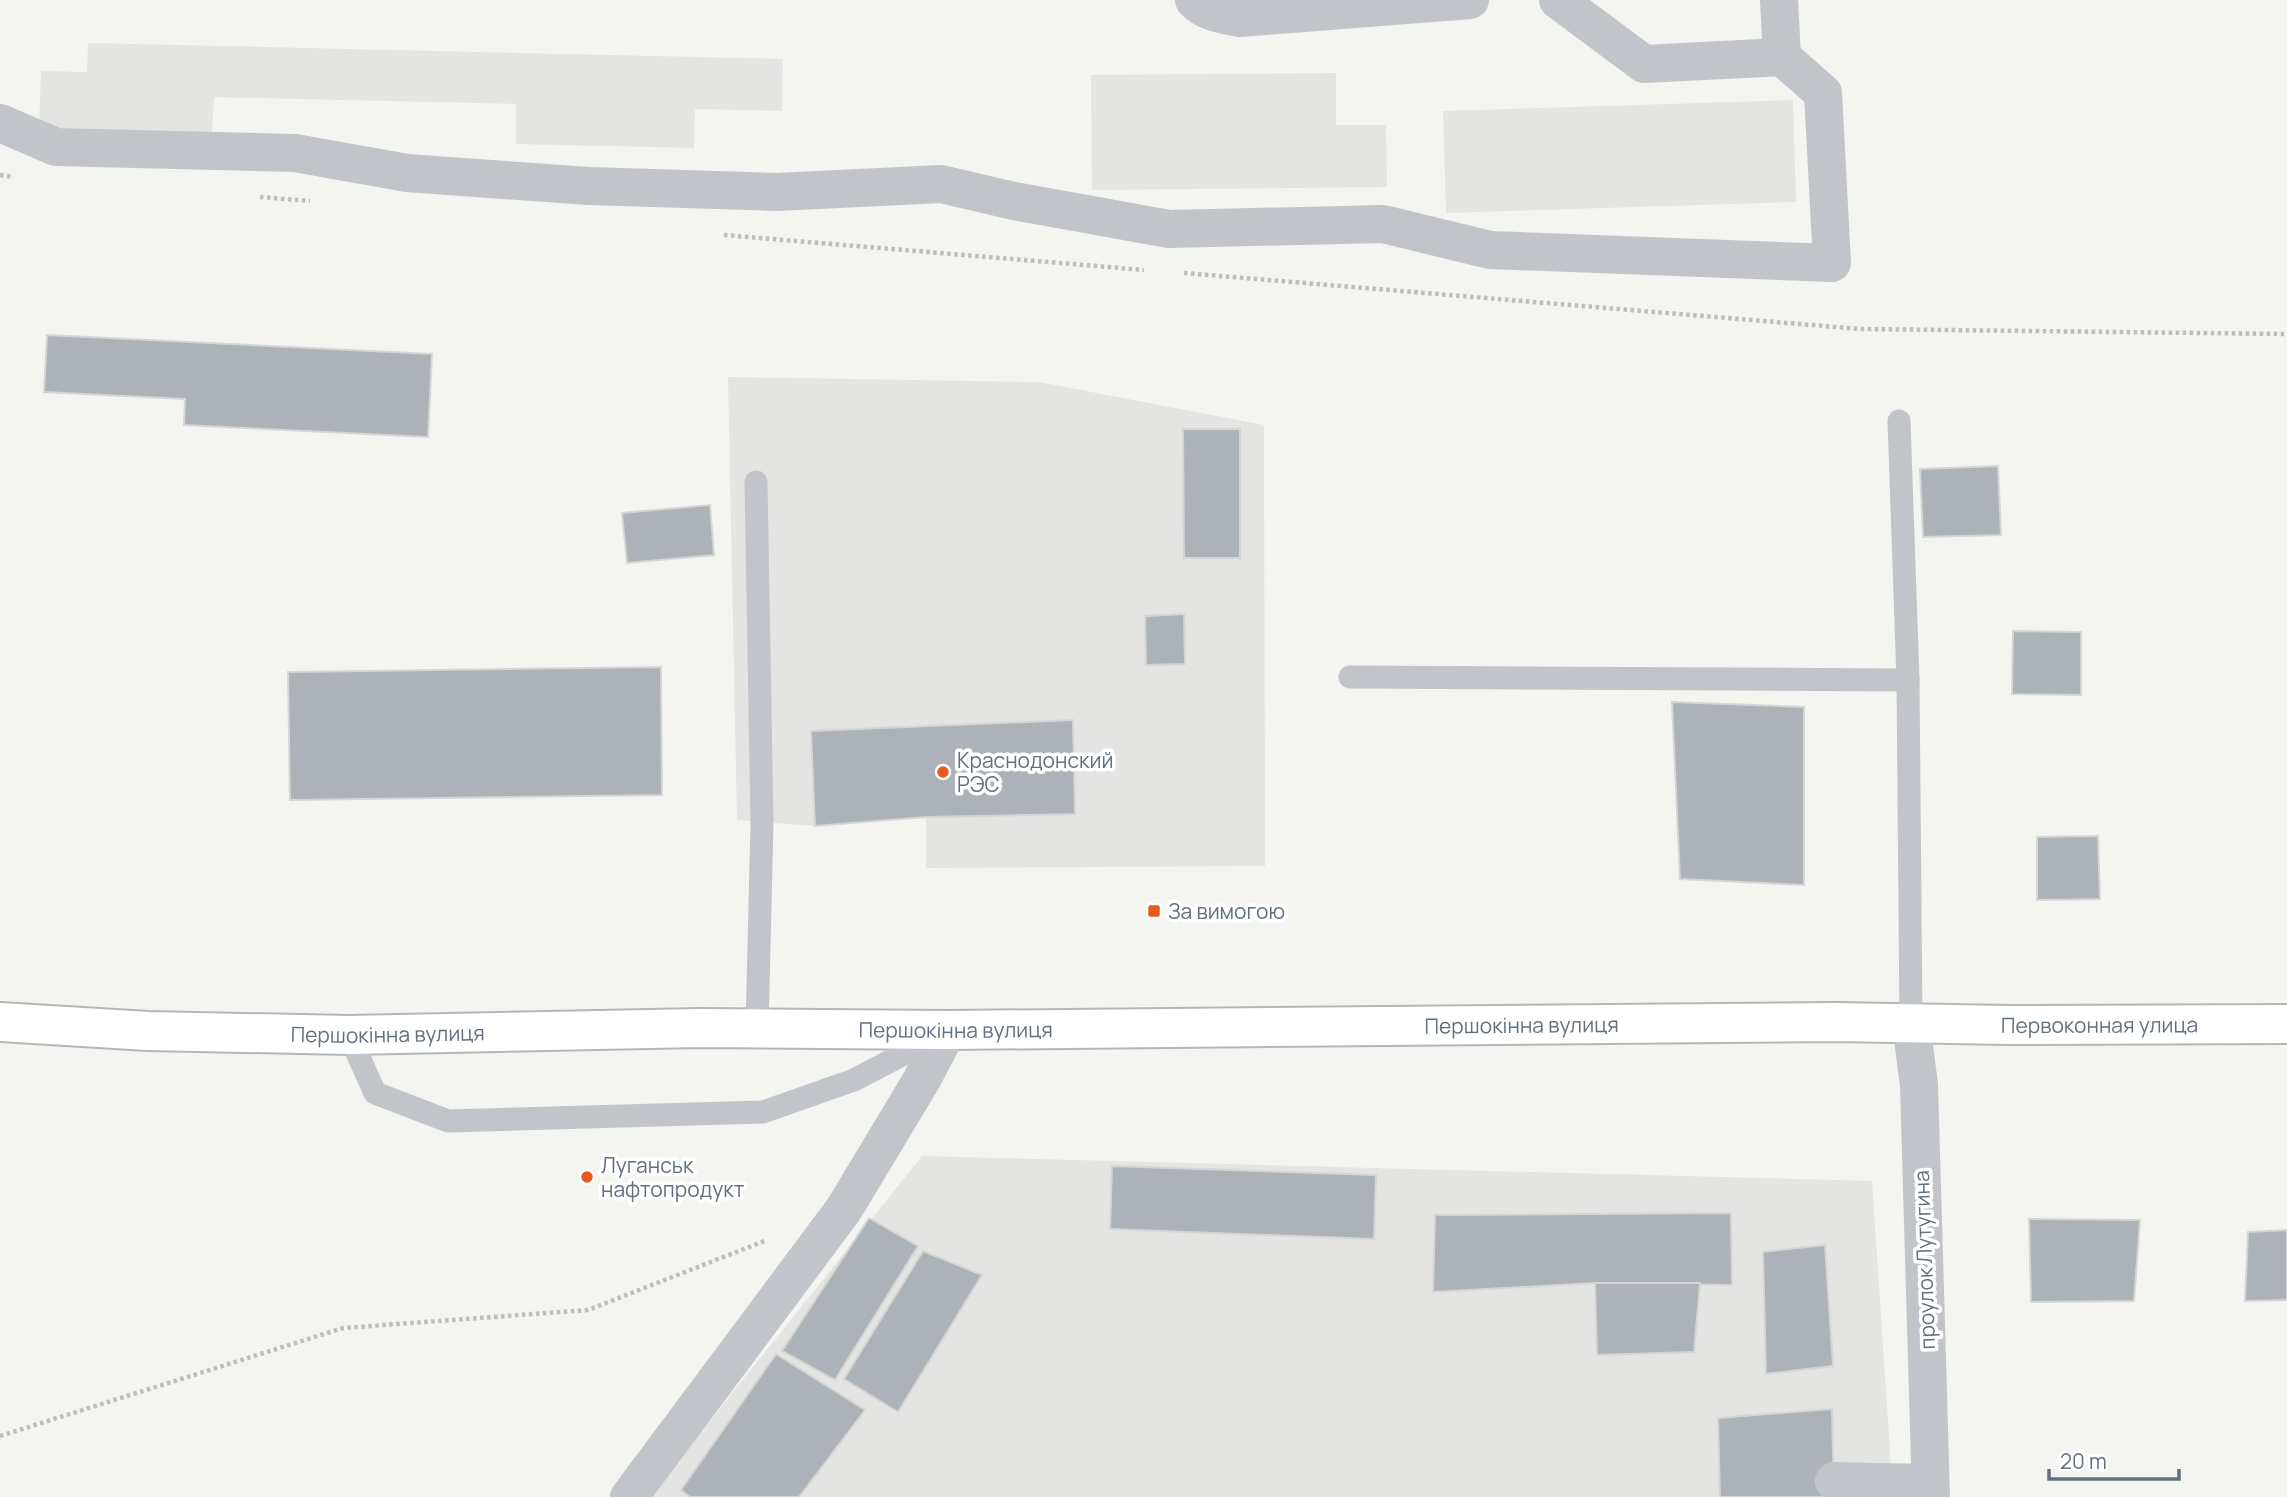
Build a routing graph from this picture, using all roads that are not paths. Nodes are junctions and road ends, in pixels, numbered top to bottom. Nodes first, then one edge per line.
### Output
1 (1194, 0) edge
2 (1470, 0) edge
3 (1558, 0) edge
4 (1779, 0) edge
5 (1782, 57) junction
6 (0, 123) edge
7 (1899, 421) dead end
8 (756, 482) dead end
9 (1350, 677) dead end
10 (1908, 680) junction
11 (0, 1022) edge
12 (1911, 1023) junction
13 (2287, 1024) edge
14 (757, 1028) junction
15 (948, 1031) junction
16 (349, 1035) junction
17 (1834, 1481) dead end
18 (1931, 1490) edge
19 (629, 1497) edge

1 - 2 street
3 - 5 street
4 - 5 street
5 - 6 street
7 - 10 lane
8 - 14 lane
9 - 10 lane
10 - 12 lane
11 - 16 highway, Першокінна вулиця
12 - 13 highway, Первоконная улица
12 - 15 highway, Першокінна вулиця
12 - 18 street, проулок Лутугина
14 - 15 highway, Першокінна вулиця
14 - 16 highway, Першокінна вулиця
15 - 16 lane
15 - 19 street
17 - 18 street

